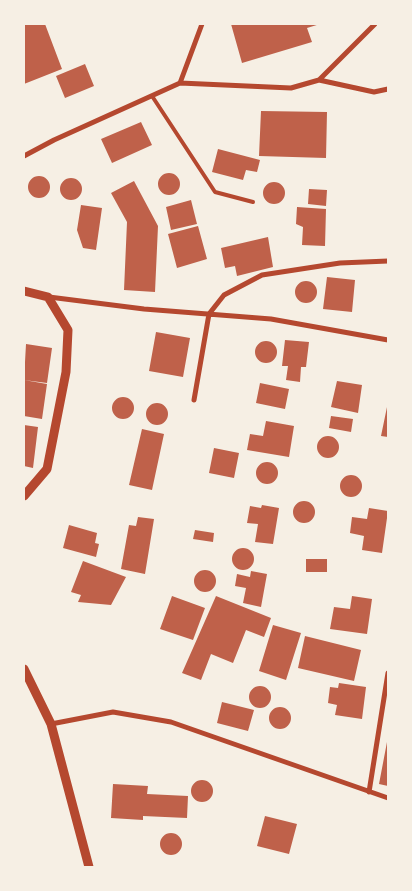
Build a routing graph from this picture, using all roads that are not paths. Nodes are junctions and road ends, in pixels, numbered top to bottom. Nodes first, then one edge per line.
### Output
1 (201, 24) edge
2 (375, 24) edge
3 (319, 80) junction
4 (180, 84) junction
5 (388, 88) edge
6 (152, 96) junction
7 (24, 156) edge
8 (253, 202) dead end
9 (388, 261) edge
10 (24, 290) edge
11 (48, 297) junction
12 (210, 314) junction
13 (388, 340) edge
14 (194, 400) dead end
15 (24, 496) edge
16 (24, 669) edge
17 (388, 672) edge
18 (51, 724) junction
19 (369, 792) junction
20 (388, 798) edge
21 (89, 867) edge

1 - 4 street
2 - 3 street
3 - 4 street
3 - 5 street
4 - 6 street
6 - 7 street
6 - 8 lane
9 - 12 street
10 - 11 street
11 - 12 street
11 - 15 street
12 - 13 street
12 - 14 street
16 - 18 street
17 - 19 street
18 - 19 street
18 - 21 street
19 - 20 street

